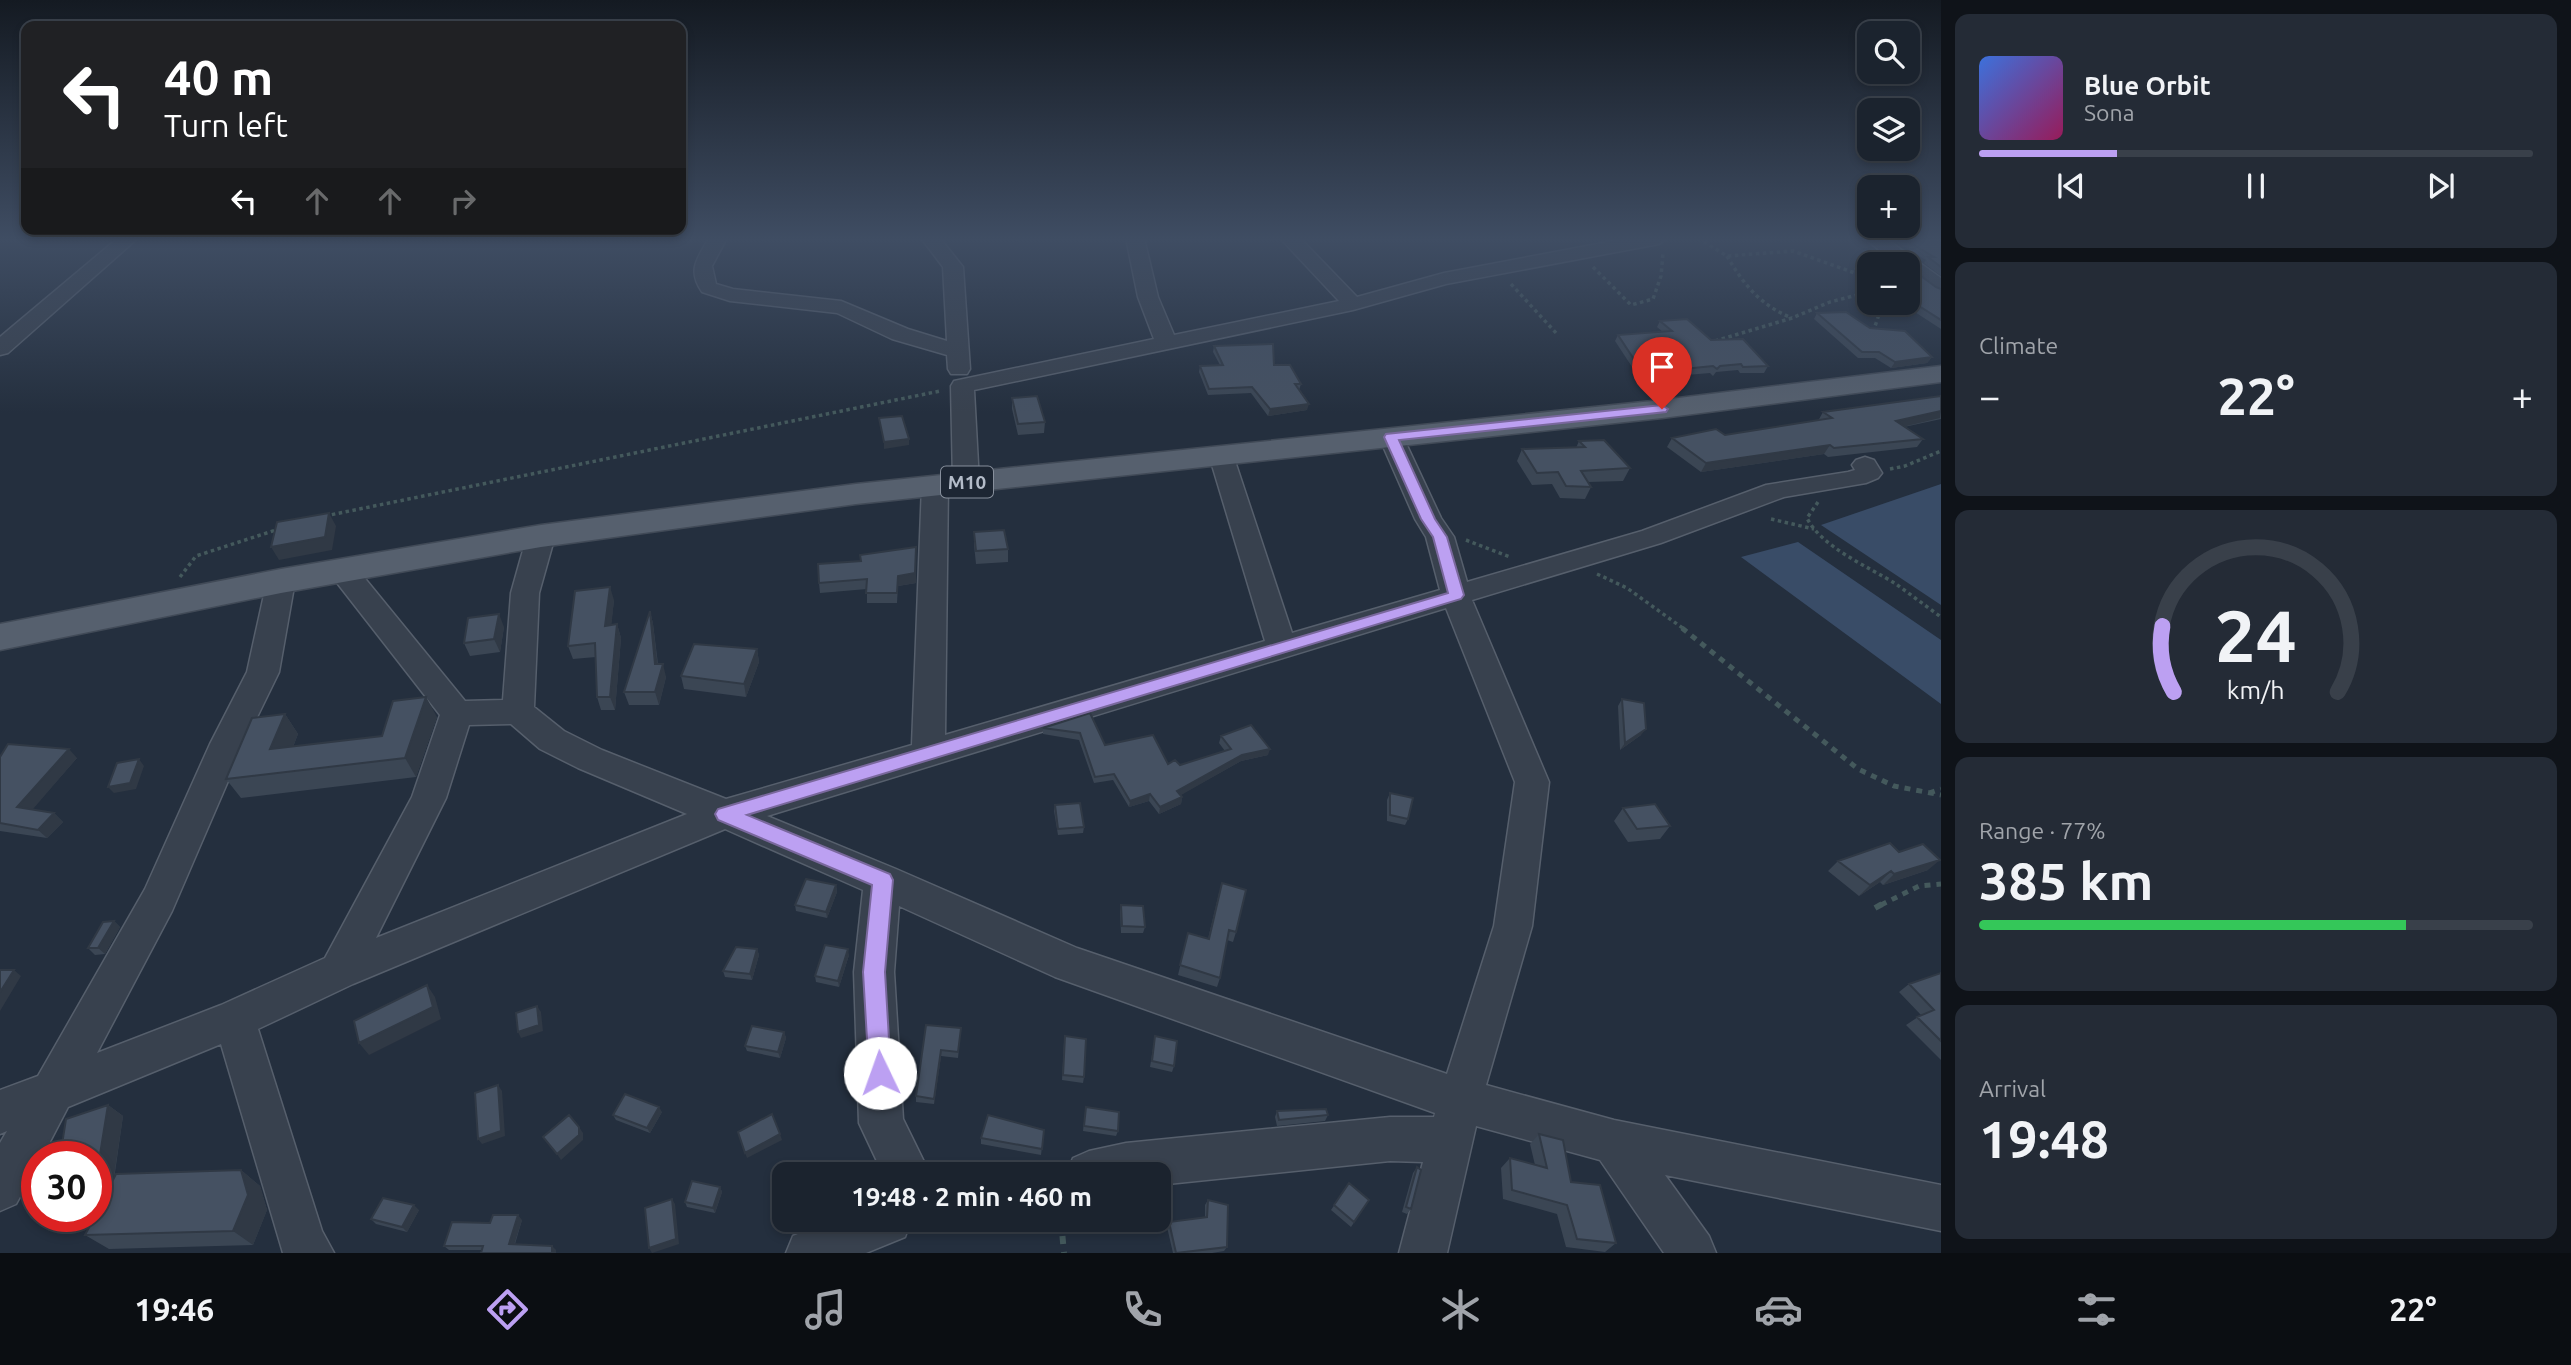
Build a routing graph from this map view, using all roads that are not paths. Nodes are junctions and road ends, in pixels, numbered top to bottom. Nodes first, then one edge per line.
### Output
1 (60, 296) edge
2 (744, 296) edge
3 (957, 296) edge
4 (1148, 296) edge
5 (1346, 296) edge
6 (1380, 296) edge
7 (1353, 304) junction
8 (1166, 341) junction
9 (0, 348) edge
10 (956, 351) junction
11 (1941, 374) edge
12 (962, 386) junction
13 (1391, 437) junction
14 (1220, 455) junction
15 (1867, 469) road end
16 (950, 484) junction
17 (541, 536) junction
18 (344, 572) junction
19 (281, 581) junction
20 (1456, 595) junction
21 (0, 637) edge
22 (1282, 648) junction
23 (518, 712) junction
24 (457, 713) junction
25 (928, 752) junction
26 (725, 814) junction
27 (883, 880) junction
28 (339, 971) junction
29 (234, 1019) junction
30 (53, 1092) junction
31 (0, 1112) edge
32 (1455, 1120) junction
33 (1615, 1142) junction
34 (901, 1162) edge
35 (1165, 1162) edge
36 (0, 1188) edge
37 (1941, 1208) edge
38 (860, 1232) edge
39 (310, 1253) edge
40 (810, 1253) edge
41 (1423, 1253) edge
42 (1692, 1253) edge

1 - 9 street
2 - 10 street
3 - 10 street
4 - 8 street
5 - 7 street
6 - 7 street
7 - 8 street
8 - 12 street
10 - 12 street
11 - 13 main road, M10
12 - 16 street
13 - 14 main road, M10
13 - 20 street
14 - 16 main road, M10
14 - 22 street
15 - 20 street
16 - 17 main road, M10
16 - 25 street
17 - 18 main road, M10
17 - 23 street
18 - 19 main road, M10
18 - 24 street
19 - 21 main road, M10
19 - 30 street
20 - 22 street
20 - 32 street
22 - 25 street
23 - 24 street
23 - 26 street
24 - 28 street
25 - 26 street
26 - 27 street
26 - 28 street
27 - 32 street
27 - 34 street
28 - 29 street
29 - 30 street
29 - 39 street
30 - 31 street
30 - 36 street
32 - 33 street
32 - 35 street
32 - 41 street
33 - 37 street
33 - 42 street
38 - 40 street

